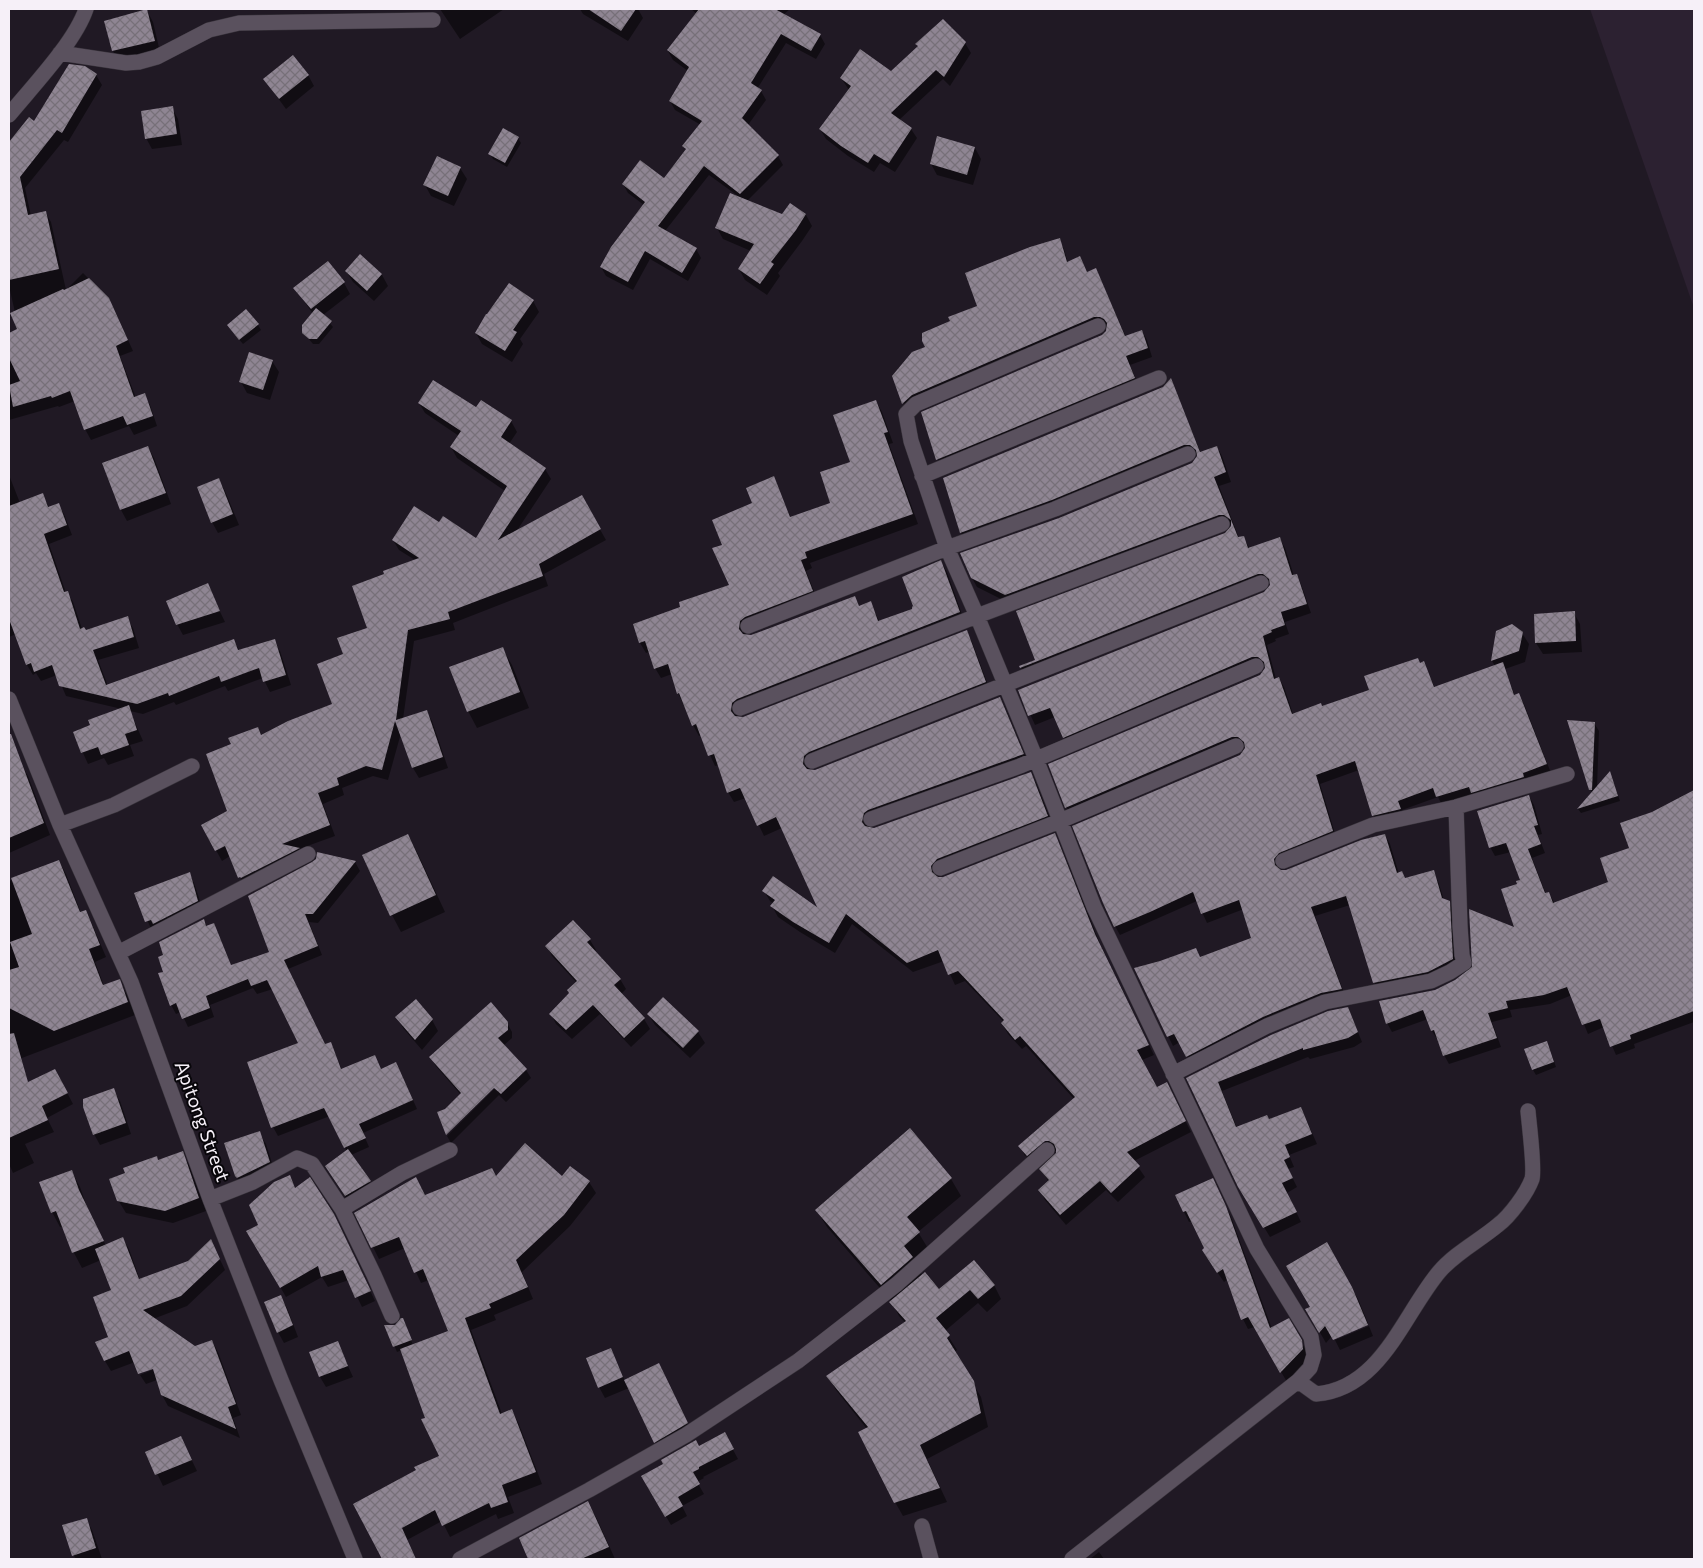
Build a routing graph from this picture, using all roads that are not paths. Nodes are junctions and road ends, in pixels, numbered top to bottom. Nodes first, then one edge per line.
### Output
1 (86, 9) edge
2 (433, 20) dead end
3 (60, 52) junction
4 (9, 115) edge
5 (1098, 326) dead end
6 (1159, 378) dead end
7 (1188, 454) dead end
8 (922, 476) junction
9 (1222, 524) dead end
10 (947, 548) junction
11 (1261, 583) dead end
12 (977, 616) junction
13 (748, 626) dead end
14 (1256, 666) dead end
15 (1005, 685) junction
16 (9, 699) edge
17 (740, 708) dead end
18 (1236, 746) dead end
19 (1036, 759) junction
20 (812, 761) dead end
21 (192, 766) dead end
22 (1567, 774) dead end
23 (1456, 807) junction
24 (871, 819) dead end
25 (1060, 821) junction
26 (60, 826) junction
27 (308, 854) dead end
28 (1283, 860) dead end
29 (940, 868) dead end
30 (118, 952) junction
31 (1173, 1074) junction
32 (1528, 1111) dead end
33 (450, 1150) dead end
34 (1047, 1150) dead end
35 (210, 1199) junction
36 (342, 1209) junction
37 (392, 1316) dead end
38 (1298, 1380) junction
39 (922, 1526) dead end
40 (355, 1559) edge
41 (460, 1559) edge
42 (931, 1559) edge
43 (1072, 1559) edge

1 - 3 street
2 - 3 street
3 - 4 street
5 - 8 street
6 - 8 street
7 - 10 street
8 - 10 street
9 - 12 street
10 - 12 street
10 - 13 street
11 - 15 street
12 - 15 street
12 - 17 street
14 - 19 street
15 - 19 street
15 - 20 street
16 - 26 street, Apitong Street
18 - 25 street
19 - 24 street
19 - 25 street
21 - 26 street
22 - 23 street
23 - 28 street
23 - 31 street
25 - 29 street
25 - 31 street
26 - 30 street, Apitong Street
27 - 30 street
30 - 35 street, Apitong Street
31 - 38 street
32 - 38 street
33 - 36 street
34 - 41 street
35 - 36 street
35 - 40 street, Apitong Street
36 - 37 street
38 - 43 street
39 - 42 street

